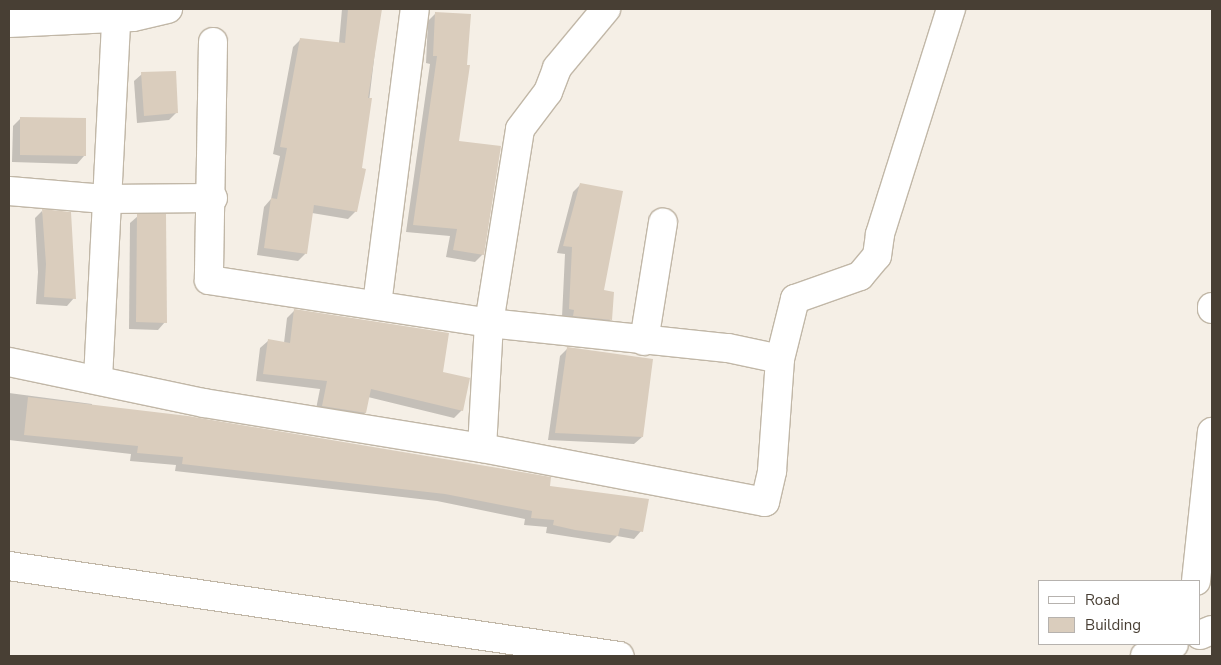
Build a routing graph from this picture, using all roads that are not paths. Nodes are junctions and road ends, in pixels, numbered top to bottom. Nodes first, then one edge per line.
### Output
1 (168, 9) edge
2 (415, 9) edge
3 (606, 9) edge
4 (951, 9) edge
5 (116, 18) junction
6 (9, 23) edge
7 (213, 42) dead end
8 (9, 191) edge
9 (213, 198) junction
10 (105, 200) junction
11 (663, 223) dead end
12 (377, 304) junction
13 (490, 323) junction
14 (644, 341) junction
15 (780, 359) junction
16 (9, 362) edge
17 (98, 379) junction
18 (1212, 432) edge
19 (482, 448) junction
20 (9, 566) edge
21 (1196, 580) edge
22 (1172, 645) edge
23 (619, 656) edge
24 (1145, 656) edge

1 - 5 street
2 - 12 street
3 - 13 street
4 - 15 street
5 - 6 street
5 - 10 street
7 - 9 street
8 - 10 street
9 - 10 street
9 - 12 street
10 - 17 street
11 - 14 street
12 - 13 street
13 - 14 street
13 - 19 street
14 - 15 street
15 - 19 street
16 - 17 street
17 - 19 street
18 - 21 street
20 - 23 street
22 - 24 street

